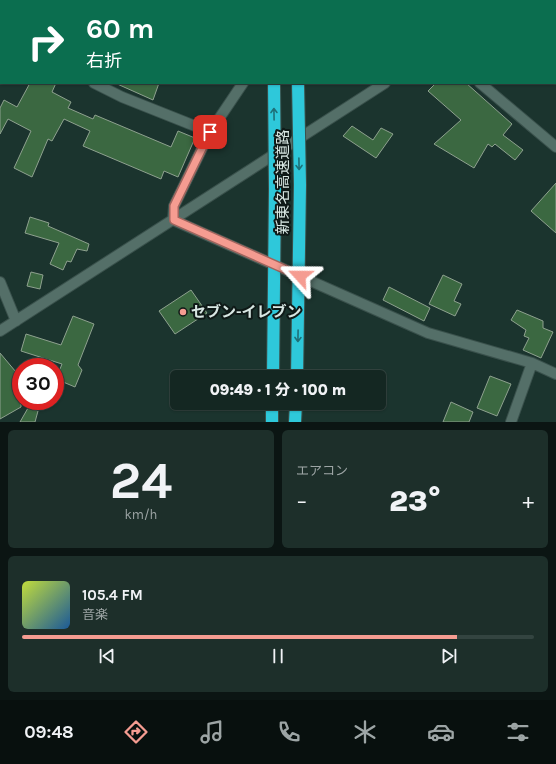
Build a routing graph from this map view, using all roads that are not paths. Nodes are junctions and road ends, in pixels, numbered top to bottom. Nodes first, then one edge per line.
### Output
1 (96, 84) edge
2 (242, 84) edge
3 (274, 84) edge
4 (298, 84) edge
5 (383, 84) edge
6 (481, 84) edge
7 (210, 132) junction
8 (556, 147) edge
9 (174, 220) junction
10 (0, 282) edge
11 (16, 320) junction
12 (0, 331) edge
13 (532, 364) junction
14 (273, 370) edge
15 (297, 370) edge
16 (556, 374) edge
17 (272, 410) edge
18 (296, 410) edge
19 (272, 422) edge
20 (295, 422) edge
21 (511, 422) edge

1 - 7 street
2 - 7 street
14 -> 3 highway, 新東名高速道路, bridge
4 -> 15 highway, 新東名高速道路, bridge
5 - 9 street
6 - 8 street
7 - 9 street
9 - 11 street
9 - 13 street
10 - 11 street
11 - 12 street
13 - 16 street
13 - 21 street
17 - 19 highway
18 - 20 highway

